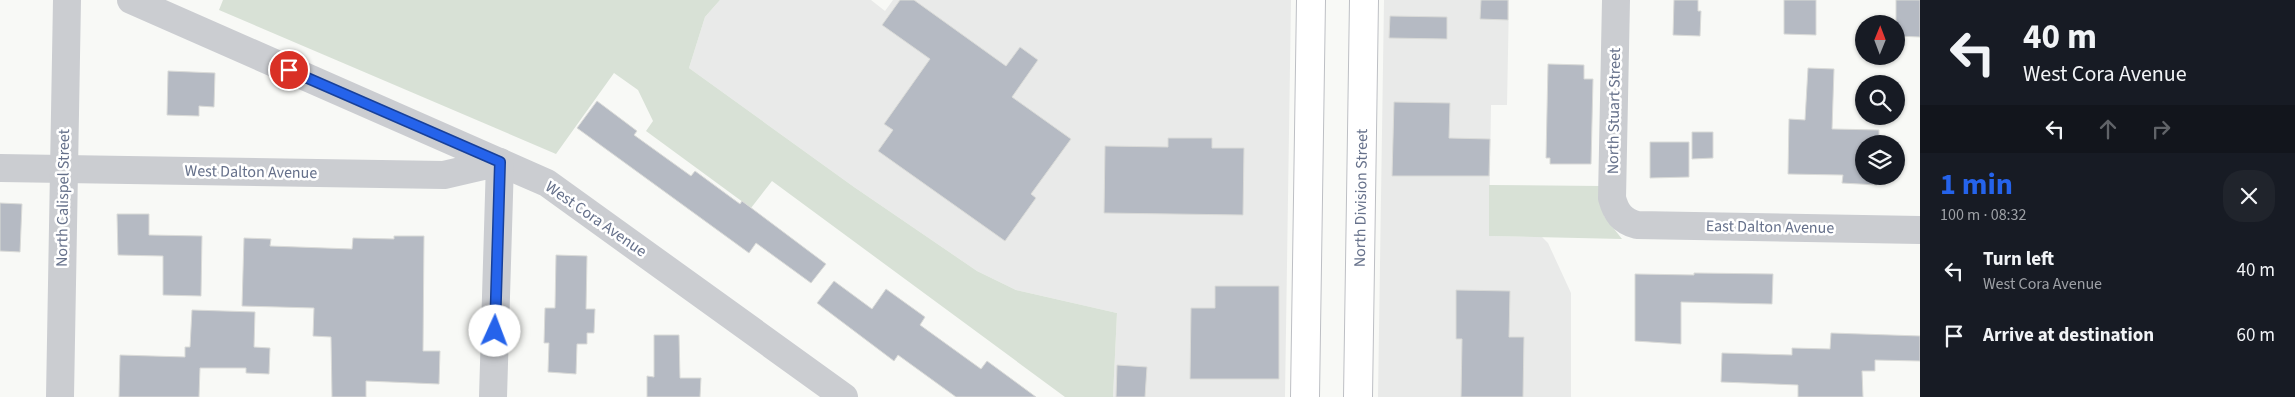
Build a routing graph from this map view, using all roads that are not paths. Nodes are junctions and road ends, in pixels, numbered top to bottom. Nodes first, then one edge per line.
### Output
1 (67, 0) edge
2 (131, 0) edge
3 (1311, 0) edge
4 (1364, 0) edge
5 (1616, 0) edge
6 (500, 162) junction
7 (0, 168) edge
8 (64, 169) junction
9 (1622, 219) joint
10 (1920, 230) edge
11 (60, 397) edge
12 (493, 397) edge
13 (844, 397) edge
14 (1305, 397) edge
15 (1358, 397) edge

1 - 8 street, North Calispel Street
2 - 6 street, West Cora Avenue
3 - 14 main road
4 - 15 main road, North Division Street
5 - 9 street, North Stuart Street
6 - 8 street, West Dalton Avenue
6 - 12 street
6 - 13 street, West Cora Avenue
7 - 8 street, West Dalton Avenue
8 - 11 street, North Calispel Street
9 - 10 street, East Dalton Avenue

